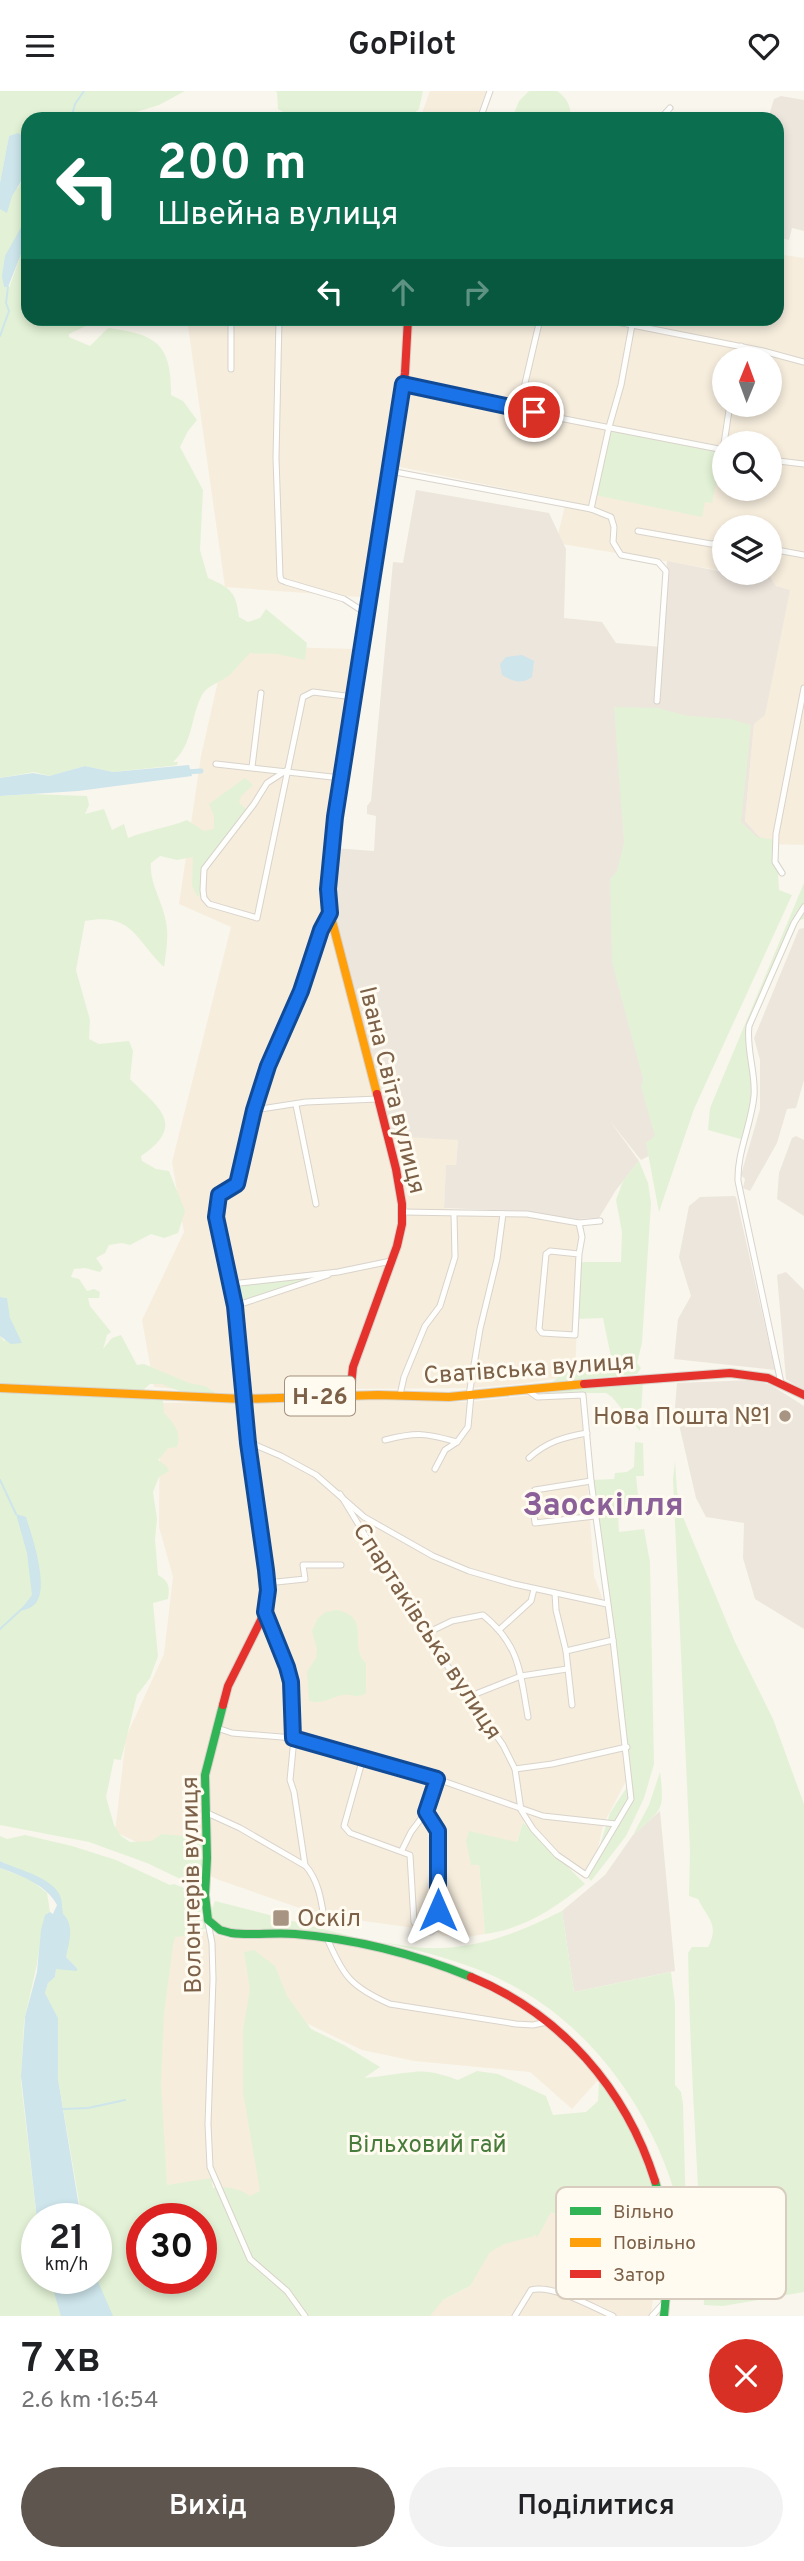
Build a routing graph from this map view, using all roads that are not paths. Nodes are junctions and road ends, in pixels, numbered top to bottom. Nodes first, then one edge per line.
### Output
1 (490, 91) edge
2 (670, 108) dead end
3 (482, 112) edge
4 (666, 112) edge
5 (231, 326) edge
6 (279, 326) edge
7 (408, 326) edge
8 (538, 326) edge
9 (632, 326) edge
10 (637, 326) edge
11 (741, 346) joint
12 (804, 362) edge
13 (230, 369) dead end
14 (403, 384) junction
15 (519, 409) junction
16 (609, 427) junction
17 (712, 448) edge
18 (782, 461) edge
19 (804, 464) edge
20 (390, 471) junction
21 (591, 509) junction
22 (638, 531) dead end
23 (712, 544) edge
24 (782, 551) edge
25 (804, 555) edge
26 (367, 614) junction
27 (804, 688) edge
28 (261, 693) dead end
29 (354, 697) junction
30 (657, 701) dead end
31 (216, 764) dead end
32 (252, 767) junction
33 (287, 770) junction
34 (341, 778) junction
35 (782, 873) dead end
36 (804, 907) edge
37 (330, 913) junction
38 (378, 1099) junction
39 (296, 1105) junction
40 (254, 1110) junction
41 (316, 1204) dead end
42 (402, 1213) junction
43 (454, 1214) junction
44 (503, 1214) junction
45 (600, 1221) dead end
46 (579, 1223) junction
47 (579, 1254) junction
48 (391, 1261) junction
49 (338, 1272) junction
50 (231, 1283) junction
51 (235, 1306) junction
52 (781, 1383) junction
53 (0, 1388) edge
54 (527, 1390) junction
55 (349, 1395) junction
56 (400, 1395) junction
57 (470, 1395) junction
58 (804, 1395) edge
59 (243, 1399) junction
60 (587, 1433) junction
61 (384, 1440) dead end
62 (457, 1442) junction
63 (248, 1443) junction
64 (529, 1458) dead end
65 (435, 1469) dead end
66 (591, 1482) junction
67 (535, 1490) dead end
68 (340, 1494) junction
69 (533, 1506) dead end
70 (595, 1516) junction
71 (341, 1565) dead end
72 (267, 1583) junction
73 (534, 1590) junction
74 (555, 1593) junction
75 (607, 1604) junction
76 (265, 1612) junction
77 (500, 1629) junction
78 (425, 1634) junction
79 (613, 1640) junction
80 (566, 1651) junction
81 (567, 1669) junction
82 (521, 1676) junction
83 (468, 1697) junction
84 (572, 1705) dead end
85 (528, 1717) dead end
86 (216, 1727) junction
87 (293, 1738) junction
88 (627, 1747) junction
89 (363, 1758) junction
90 (514, 1769) junction
91 (437, 1779) junction
92 (521, 1810) junction
93 (205, 1812) junction
94 (426, 1812) junction
95 (616, 1824) junction
96 (402, 1850) junction
97 (304, 1865) junction
98 (324, 1918) dead end
99 (208, 1920) junction
100 (327, 1938) junction
101 (550, 2022) junction
102 (658, 2187) edge
103 (556, 2294) edge
104 (573, 2299) edge
105 (666, 2301) joint
106 (304, 2316) edge
107 (515, 2316) edge
108 (613, 2316) edge
109 (652, 2316) edge
110 (664, 2316) edge

1 - 3 street
2 - 4 street
5 - 13 street
6 - 26 street
7 - 14 street, Івана Світа вулиця
8 - 15 street
9 - 16 street
10 - 11 street
11 - 12 street
14 - 15 street
14 - 20 street, Івана Світа вулиця
15 - 16 street
16 - 17 street
16 - 21 street
18 - 19 street
20 - 21 street
20 - 26 street, Івана Світа вулиця
21 - 30 street
22 - 23 street
24 - 25 street
26 - 29 street, Івана Світа вулиця
27 - 35 street
28 - 32 street
29 - 33 street
29 - 34 street, Івана Світа вулиця
31 - 32 street
32 - 33 street
33 - 33 street
33 - 34 street
34 - 37 street, Івана Світа вулиця
36 - 52 street
37 - 38 street, Івана Світа вулиця
37 - 40 street
38 - 39 street
38 - 42 street, Івана Світа вулиця
39 - 40 street
39 - 41 street
40 - 50 street
42 - 43 street
42 - 48 street, Івана Світа вулиця
43 - 44 street
43 - 56 street
44 - 46 street
44 - 57 street
45 - 46 street
46 - 47 street
47 - 47 street
48 - 49 street
48 - 55 street, Івана Світа вулиця
49 - 50 street
49 - 51 street
50 - 51 street
51 - 59 street
52 - 54 street, Сватівська вулиця / Н-26
52 - 58 street, Сватівська вулиця / Н-26
53 - 59 street, Сватівська вулиця / Н-26
54 - 57 street, Сватівська вулиця / Н-26
54 - 60 street
55 - 56 street, Сватівська вулиця / Н-26
55 - 59 street, Сватівська вулиця / Н-26
56 - 57 street, Сватівська вулиця / Н-26
57 - 62 street
59 - 63 street, Волонтерів вулиця
60 - 64 street
60 - 66 street
61 - 62 street
62 - 65 street
63 - 68 street
63 - 72 street, Волонтерів вулиця
66 - 67 street
66 - 70 street
68 - 73 street
68 - 78 street, Спартаківська вулиця
69 - 70 street
70 - 75 street
71 - 72 street
72 - 76 street, Волонтерів вулиця
73 - 74 street
73 - 77 street
74 - 75 street
74 - 80 street
75 - 79 street
76 - 86 street, Волонтерів вулиця
76 - 87 street
77 - 78 street
77 - 82 street
78 - 83 street, Спартаківська вулиця
79 - 80 street
79 - 88 street
80 - 81 street
81 - 82 street
81 - 84 street
82 - 83 street
82 - 85 street
83 - 90 street, Спартаківська вулиця
86 - 87 street
86 - 93 street, Волонтерів вулиця
87 - 89 street
87 - 97 street
88 - 90 street
88 - 95 street
89 - 91 street
89 - 96 street
90 - 92 street, Спартаківська вулиця
91 - 92 street
91 - 94 street
92 - 95 street
92 - 95 street
93 - 97 street
93 - 99 street, Волонтерів вулиця
94 - 96 street
94 - 96 street
97 - 98 street
99 - 100 street
99 - 106 street, Волонтерів вулиця
100 - 101 street
100 - 101 street
101 - 102 street
103 - 107 street
104 - 108 street
105 - 109 street
105 - 110 street

